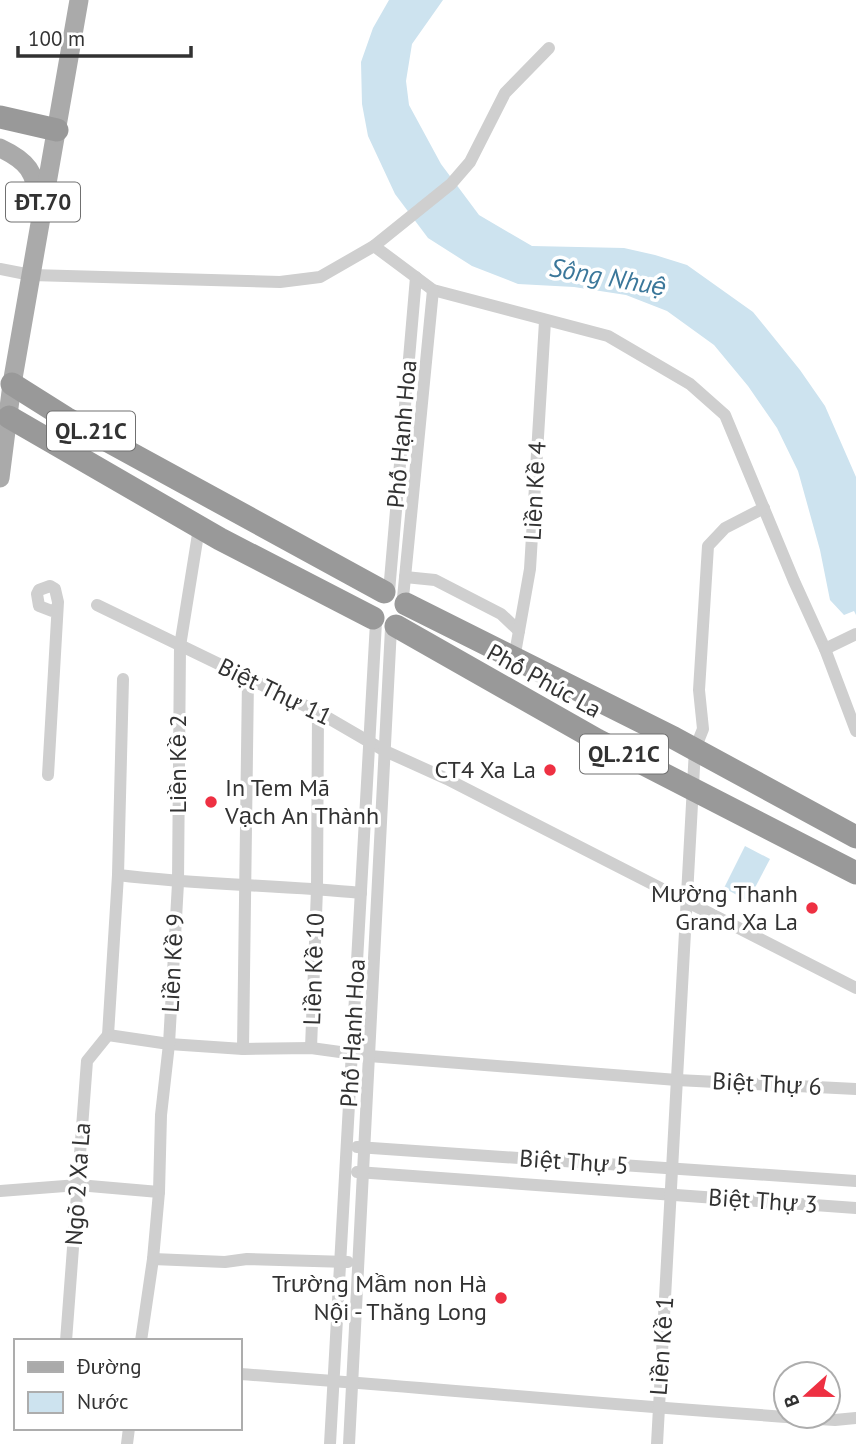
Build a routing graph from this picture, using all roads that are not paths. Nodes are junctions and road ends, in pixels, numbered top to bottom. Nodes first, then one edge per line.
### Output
1 (79, 0) edge
2 (549, 48) dead end
3 (0, 117) edge
4 (57, 130) junction
5 (0, 148) edge
6 (41, 215) junction
7 (374, 246) junction
8 (0, 269) edge
9 (31, 275) junction
10 (416, 276) junction
11 (433, 290) junction
12 (545, 321) junction
13 (12, 384) junction
14 (9, 417) junction
15 (0, 478) edge
16 (764, 508) junction
17 (199, 528) junction
18 (397, 593) junction
19 (97, 605) dead end
20 (57, 608) dead end
21 (384, 624) junction
22 (519, 631) junction
23 (856, 634) edge
24 (180, 646) junction
25 (825, 649) junction
26 (514, 659) junction
27 (123, 679) dead end
28 (248, 679) junction
29 (318, 712) junction
30 (856, 731) edge
31 (369, 740) junction
32 (695, 749) junction
33 (385, 751) junction
34 (48, 775) dead end
35 (693, 789) junction
36 (856, 837) edge
37 (856, 873) edge
38 (118, 875) junction
39 (178, 883) junction
40 (244, 885) junction
41 (317, 889) junction
42 (361, 893) junction
43 (688, 902) junction
44 (856, 988) edge
45 (108, 1035) junction
46 (169, 1044) junction
47 (311, 1048) junction
48 (243, 1049) junction
49 (352, 1054) junction
50 (369, 1056) junction
51 (677, 1080) junction
52 (856, 1089) edge
53 (347, 1146) junction
54 (365, 1147) junction
55 (672, 1168) junction
56 (345, 1171) junction
57 (363, 1172) junction
58 (856, 1181) edge
59 (78, 1185) junction
60 (0, 1191) edge
61 (159, 1192) junction
62 (671, 1195) junction
63 (856, 1208) edge
64 (153, 1259) junction
65 (340, 1261) junction
66 (358, 1263) junction
67 (66, 1339) edge
68 (141, 1339) edge
69 (242, 1374) edge
70 (334, 1380) junction
71 (352, 1381) junction
72 (658, 1409) junction
73 (856, 1418) edge
74 (330, 1444) edge
75 (349, 1444) edge
76 (657, 1444) edge

1 - 4 main road, ĐT.70
2 - 7 street
3 - 4 highway
4 - 6 main road, ĐT.70
5 - 6 main road
6 - 9 main road, ĐT.70
7 - 9 street
7 - 10 street
8 - 9 street
9 - 13 main road, ĐT.70
10 - 11 street
10 - 18 street, Phố Hạnh Hoa
11 - 12 street
11 - 18 street, Phố Hạnh Hoa
12 - 16 street
12 - 22 street, Liền Kề 4
13 - 14 main road, ĐT.70
13 - 18 highway, Phố Phúc La / QL.21C
14 - 15 main road, ĐT.70
14 - 17 highway, Phố Phúc La / QL.21C
16 - 25 street
16 - 32 street, Liền Kề 1
17 - 21 highway, Phố Phúc La / QL.21C
17 - 24 street, Liền Kề 2
18 - 21 highway
18 - 21 highway
18 - 22 street
18 - 26 highway, Phố Phúc La / QL.21C
19 - 24 street, Biệt Thự 11
20 - 34 street
21 - 31 street, Phố Hạnh Hoa
21 - 33 street, Phố Hạnh Hoa
21 - 35 highway, Phố Phúc La / QL.21C
22 - 26 street, Liền Kề 4
23 - 25 street
24 - 28 street, Biệt Thự 11
24 - 39 street, Liền Kề 2
25 - 30 street
26 - 32 highway, Phố Phúc La / QL.21C
27 - 38 street
28 - 29 street, Biệt Thự 11
28 - 40 street
29 - 31 street, Biệt Thự 11
29 - 41 street, Liền Kề 10
31 - 33 street, Biệt Thự 11
31 - 42 street, Phố Hạnh Hoa
32 - 35 street, Liền Kề 1
32 - 36 highway, Phố Phúc La / QL.21C
33 - 43 street, Biệt Thự 11
33 - 50 street, Phố Hạnh Hoa
35 - 37 highway, Phố Phúc La / QL.21C
35 - 43 street, Liền Kề 1
38 - 39 street
38 - 45 street
39 - 40 street
39 - 46 street, Liền Kề 9
40 - 41 street
40 - 48 street
41 - 42 street
41 - 47 street, Liền Kề 10
42 - 49 street, Phố Hạnh Hoa
43 - 44 street, Biệt Thự 11
43 - 51 street, Liền Kề 1
45 - 46 street
45 - 59 street, Ngõ 2 Xa La
46 - 48 street
46 - 61 street, Liền Kề 9
47 - 48 street
47 - 49 street
49 - 50 street
49 - 53 street, Phố Hạnh Hoa
50 - 51 street
50 - 54 street, Phố Hạnh Hoa
51 - 52 street, Biệt Thự 6
51 - 55 street, Liền Kề 1
53 - 54 street, Biệt Thự 5
53 - 56 street, Phố Hạnh Hoa
54 - 55 street, Biệt Thự 5
54 - 57 street, Phố Hạnh Hoa
55 - 58 street
55 - 62 street, Liền Kề 1
56 - 57 street, Biệt Thự 3
56 - 65 street, Phố Hạnh Hoa
57 - 62 street, Biệt Thự 3
57 - 66 street, Phố Hạnh Hoa
59 - 60 street
59 - 61 street
59 - 67 street, Ngõ 2 Xa La
61 - 64 street, Liền Kề 9
62 - 63 street, Biệt Thự 3
62 - 72 street, Liền Kề 1
64 - 65 street
64 - 68 street, Liền Kề 9
65 - 66 street
65 - 70 street, Phố Hạnh Hoa
66 - 71 street, Phố Hạnh Hoa
69 - 70 street
70 - 71 street
70 - 74 street, Phố Hạnh Hoa
71 - 72 street
71 - 75 street, Phố Hạnh Hoa
72 - 73 street
72 - 76 street, Liền Kề 1

